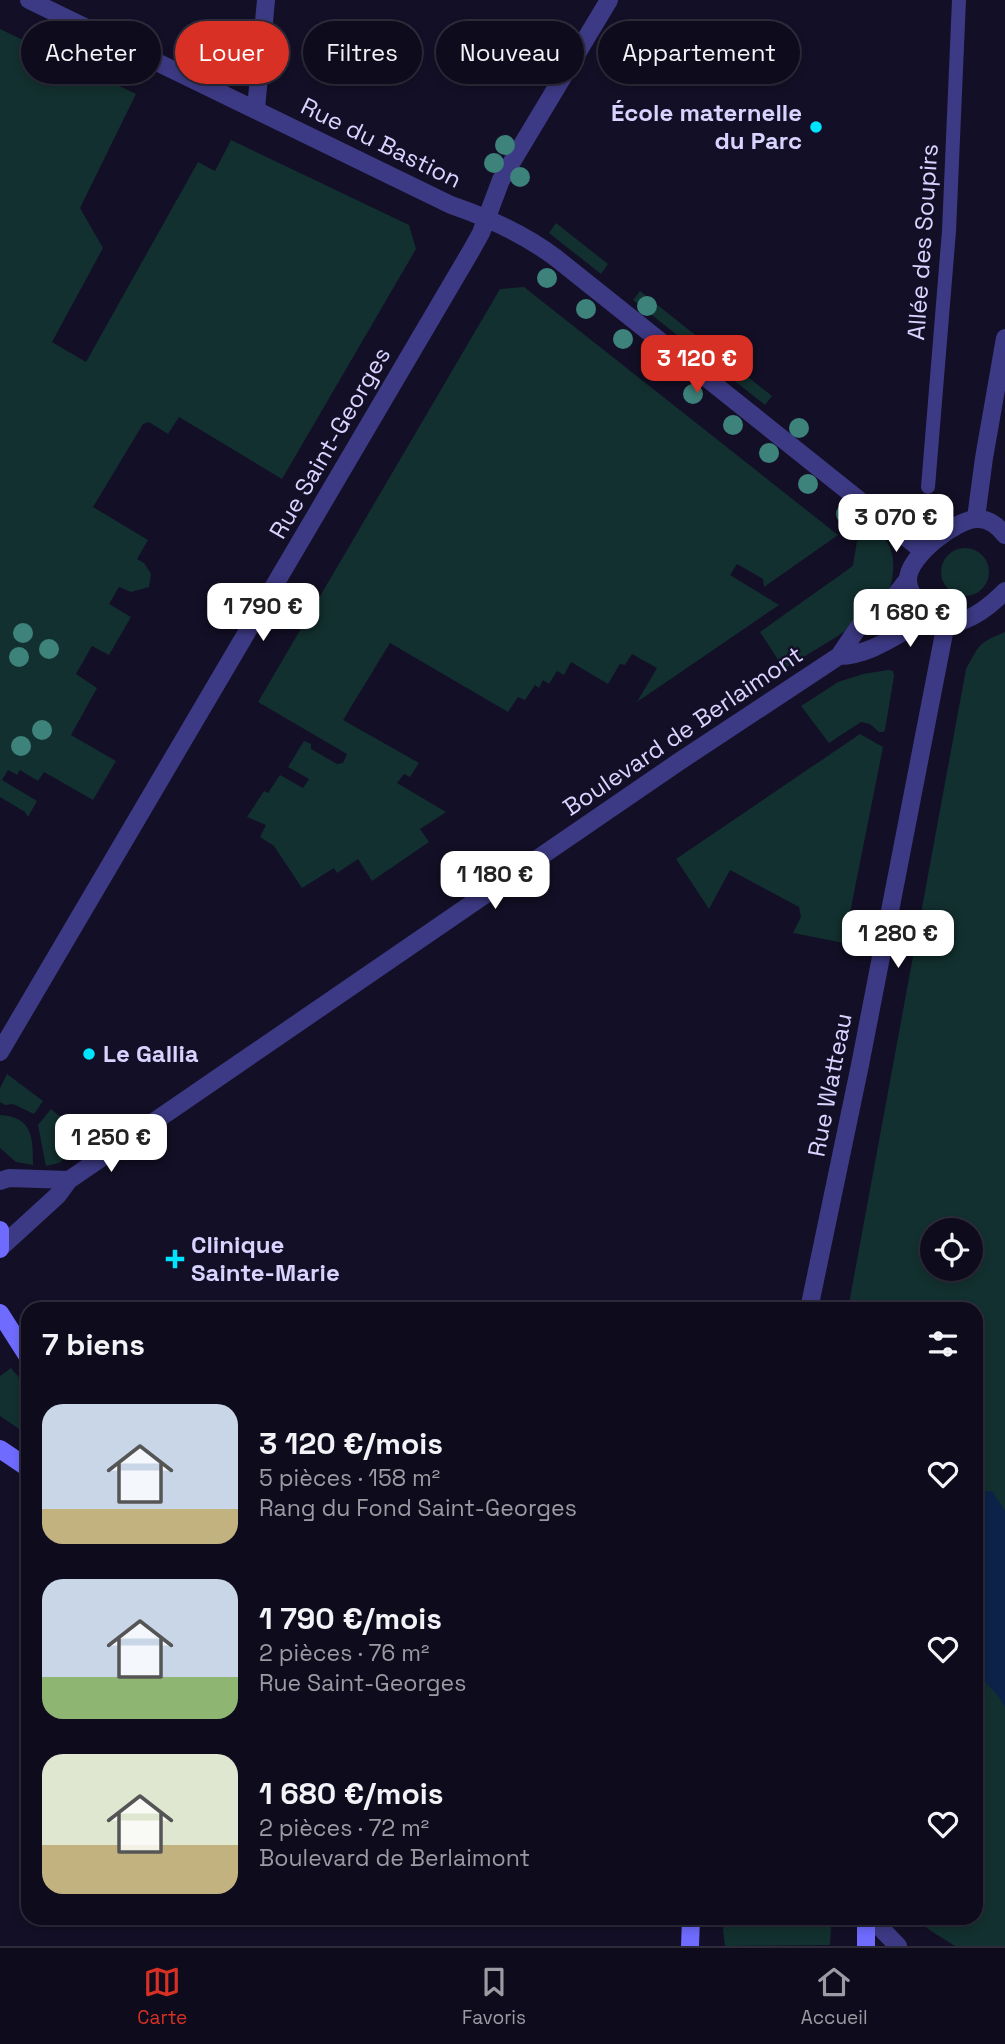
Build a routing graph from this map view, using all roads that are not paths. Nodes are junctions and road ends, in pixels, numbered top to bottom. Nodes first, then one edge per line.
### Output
1 (29, 0) edge
2 (266, 0) edge
3 (609, 0) edge
4 (958, 0) edge
5 (256, 109) junction
6 (487, 217) junction
7 (1005, 338) edge
8 (928, 488) dead end
9 (990, 519) edge
10 (1005, 535) edge
11 (923, 551) junction
12 (908, 579) junction
13 (1005, 590) edge
14 (938, 621) junction
15 (839, 656) junction
16 (0, 1052) edge
17 (69, 1180) junction
18 (0, 1181) edge
19 (0, 1230) edge
20 (0, 1248) edge
21 (810, 1302) edge
22 (0, 1313) edge
23 (21, 1346) edge
24 (0, 1448) edge
25 (21, 1463) edge
26 (690, 1925) edge
27 (868, 1925) edge
28 (876, 1925) edge
29 (690, 1946) edge
30 (866, 1946) edge
31 (898, 1946) edge

1 - 5 street, Rue du Bastion
2 - 5 street
3 - 6 street, Rue Saint-Georges
4 - 8 lane, Allée des Soupirs
5 - 6 street, Rue du Bastion
6 - 11 street, Rue du Bastion
6 - 16 street, Rue Saint-Georges
7 - 9 street
9 - 10 street
9 - 11 street
11 - 12 street, Boulevard de Berlaimont
12 - 14 street
12 - 15 street, Boulevard de Berlaimont
13 - 14 street, Boulevard de Berlaimont
14 - 15 street, Boulevard de Berlaimont
14 - 21 street, Rue Watteau
15 - 17 street, Boulevard de Berlaimont
17 - 18 street
17 - 20 street, Boulevard de Berlaimont
19 - 20 main road
22 - 23 main road
24 - 25 main road
26 - 29 main road
27 - 30 main road
28 - 31 street

